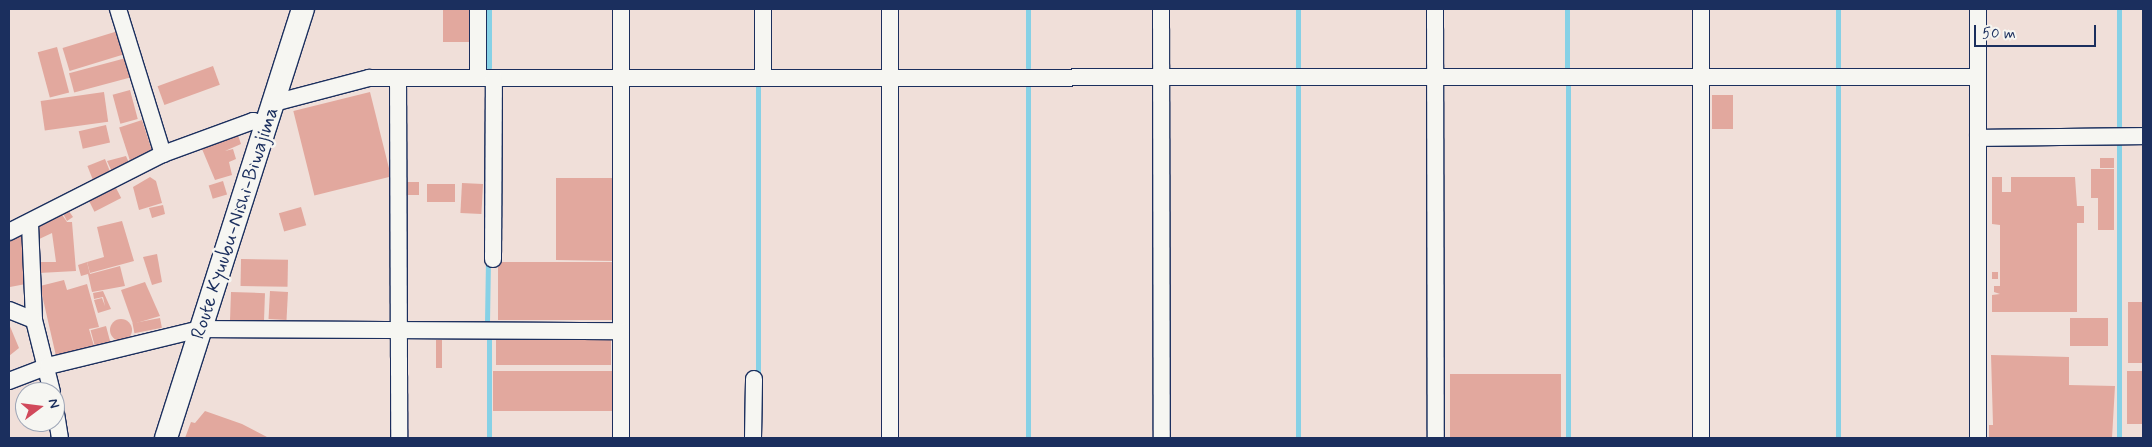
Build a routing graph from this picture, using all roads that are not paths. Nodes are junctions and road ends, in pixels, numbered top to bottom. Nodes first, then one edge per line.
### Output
1 (118, 9) edge
2 (303, 9) edge
3 (478, 9) edge
4 (621, 9) edge
5 (763, 9) edge
6 (890, 9) edge
7 (1161, 9) edge
8 (1436, 9) edge
9 (1701, 9) edge
10 (1978, 9) edge
11 (1436, 74) junction
12 (1701, 76) junction
13 (1978, 77) junction
14 (398, 78) junction
15 (486, 78) junction
16 (621, 78) junction
17 (763, 78) junction
18 (891, 78) junction
19 (1161, 78) junction
20 (274, 103) junction
21 (266, 125) junction
22 (2143, 136) edge
23 (1978, 138) junction
24 (163, 154) junction
25 (30, 224) junction
26 (9, 232) edge
27 (493, 259) dead end
28 (9, 310) edge
29 (34, 320) junction
30 (200, 329) junction
31 (400, 331) junction
32 (621, 331) junction
33 (48, 366) junction
34 (754, 378) dead end
35 (9, 381) edge
36 (50, 382) edge
37 (166, 438) edge
38 (400, 438) edge
39 (621, 438) edge
40 (753, 438) edge
41 (890, 438) edge
42 (1162, 438) edge
43 (1436, 438) edge
44 (1701, 438) edge
45 (1978, 438) edge

1 - 24 street
2 - 20 main road, Route Kyuubu-Nishi-Biwajima
3 - 15 street
4 - 16 street
5 - 17 street
6 - 18 street
7 - 19 street
8 - 11 street
9 - 12 street
10 - 13 street
11 - 12 street
11 - 19 street
11 - 43 street
12 - 13 street
12 - 44 street
13 - 23 street
14 - 15 street
14 - 20 street
14 - 31 street
15 - 16 street
15 - 27 street
16 - 17 street
16 - 32 street
17 - 18 street
18 - 19 street
18 - 41 street
19 - 42 street
20 - 21 main road, Route Kyuubu-Nishi-Biwajima
21 - 24 street
21 - 30 main road, Route Kyuubu-Nishi-Biwajima
22 - 23 street
23 - 45 street
24 - 25 street
25 - 26 street
25 - 29 street
28 - 29 street
29 - 33 street
30 - 31 street
30 - 33 street
30 - 37 main road, Route Kyuubu-Nishi-Biwajima
31 - 32 street
31 - 38 street
32 - 39 street
33 - 35 street
33 - 36 street
34 - 40 street

